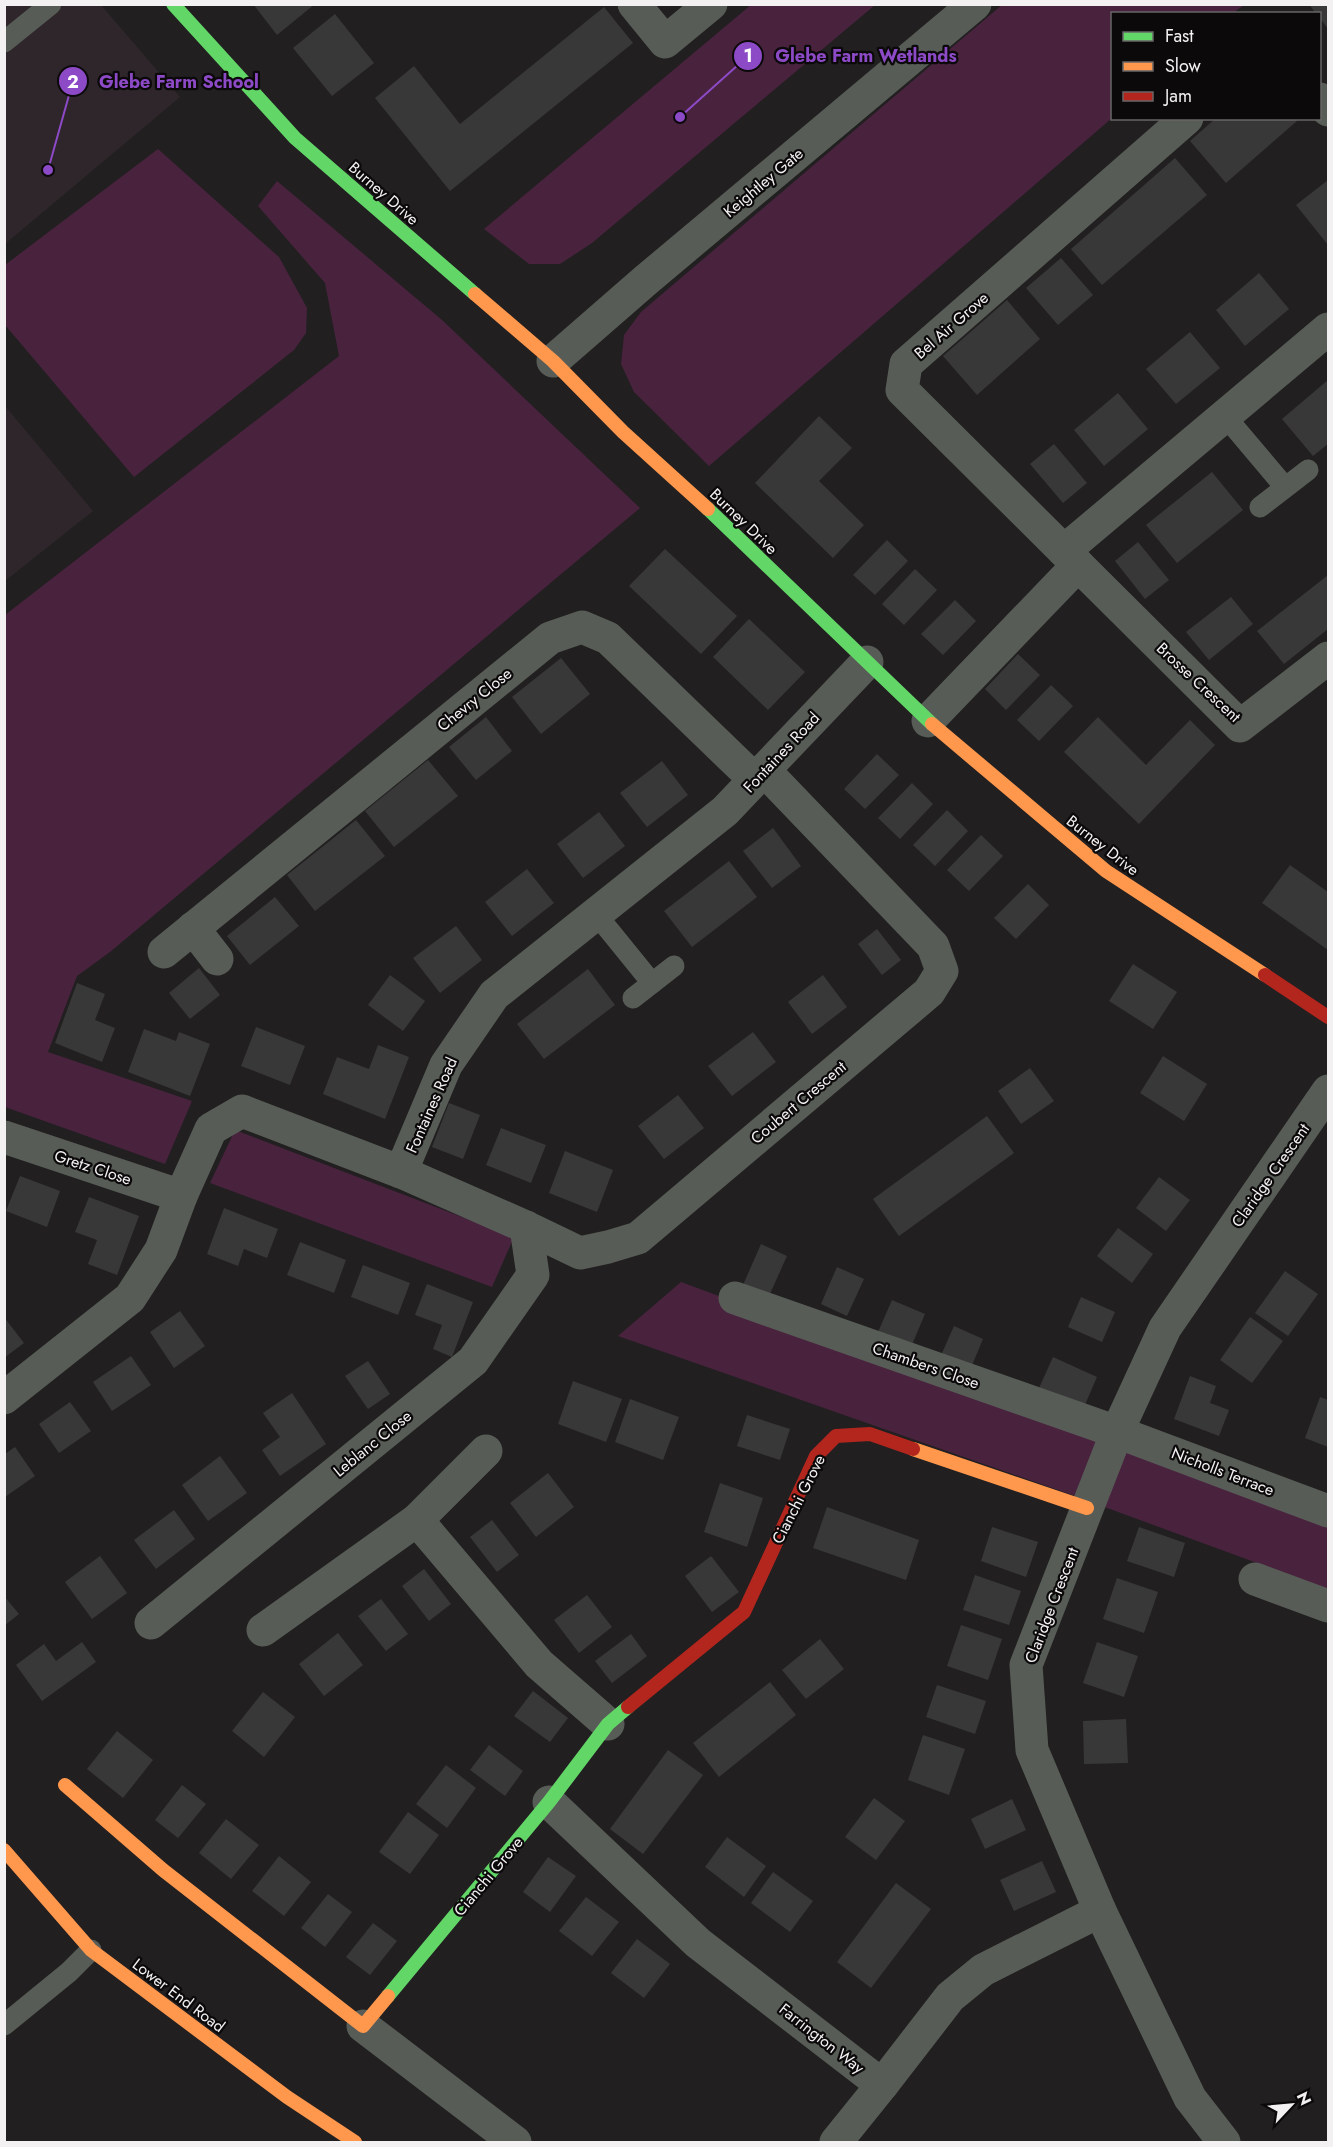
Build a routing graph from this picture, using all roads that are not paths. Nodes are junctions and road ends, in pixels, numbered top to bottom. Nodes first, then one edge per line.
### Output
1 (51, 4) edge
2 (173, 4) edge
3 (634, 4) edge
4 (711, 4) edge
5 (975, 4) edge
6 (9, 31) edge
7 (1185, 120) edge
8 (1329, 329) edge
9 (553, 361) junction
10 (1226, 416) junction
11 (1308, 470) dead end
12 (1285, 487) junction
13 (1260, 507) dead end
14 (1071, 558) junction
15 (1329, 658) edge
16 (867, 662) junction
17 (928, 721) junction
18 (759, 775) junction
19 (596, 914) junction
20 (193, 928) junction
21 (164, 952) dead end
22 (217, 959) dead end
23 (674, 966) dead end
24 (652, 983) junction
25 (633, 998) dead end
26 (1326, 1009) edge
27 (1329, 1091) edge
28 (4, 1137) edge
29 (401, 1172) junction
30 (181, 1197) junction
31 (526, 1227) junction
32 (735, 1298) dead end
33 (4, 1398) edge
34 (1118, 1432) junction
35 (486, 1450) dead end
36 (1087, 1508) junction
37 (1329, 1511) edge
38 (417, 1520) junction
39 (1256, 1579) dead end
40 (1329, 1606) edge
41 (151, 1623) dead end
42 (263, 1630) dead end
43 (608, 1724) junction
44 (65, 1785) dead end
45 (549, 1802) junction
46 (4, 1850) edge
47 (1100, 1911) junction
48 (91, 1950) junction
49 (4, 2025) edge
50 (363, 2026) junction
51 (882, 2085) junction
52 (355, 2142) edge
53 (514, 2142) edge
54 (836, 2142) edge
55 (1224, 2142) edge

1 - 6 lane
2 - 9 street, Burney Drive
3 - 4 street
5 - 9 street, Keightley Gate
7 - 14 street, Bel Air Grove
8 - 10 street
9 - 16 street, Burney Drive
10 - 12 lane
10 - 14 street
11 - 12 lane
12 - 13 lane
14 - 15 street, Brosse Crescent
14 - 17 street
16 - 17 street, Burney Drive
16 - 18 street, Fontaines Road
17 - 26 street, Burney Drive
18 - 19 street, Fontaines Road
18 - 20 street, Chevry Close
18 - 31 street, Coubert Crescent
19 - 24 lane
19 - 29 street, Fontaines Road
20 - 21 street, Chevry Close
20 - 22 street
23 - 24 lane
24 - 25 lane
27 - 34 street, Claridge Crescent
28 - 30 street, Gretz Close
29 - 30 street, Fontaines Road
29 - 31 street, Coubert Crescent
30 - 33 street, Fontaines Road
31 - 41 street, Leblanc Close
32 - 34 street, Chambers Close
34 - 36 street, Claridge Crescent
34 - 37 street, Nicholls Terrace
35 - 38 street
36 - 43 street, Cianchi Grove
36 - 47 street, Claridge Crescent
38 - 42 street
38 - 43 street
39 - 40 street
43 - 45 street, Cianchi Grove
44 - 50 street
45 - 50 street, Cianchi Grove
45 - 51 street, Farrington Way
46 - 48 street, Lower End Road
47 - 51 street, Farrington Way
47 - 55 street, Claridge Crescent
48 - 49 lane
48 - 52 street, Lower End Road
50 - 53 street
51 - 54 street

